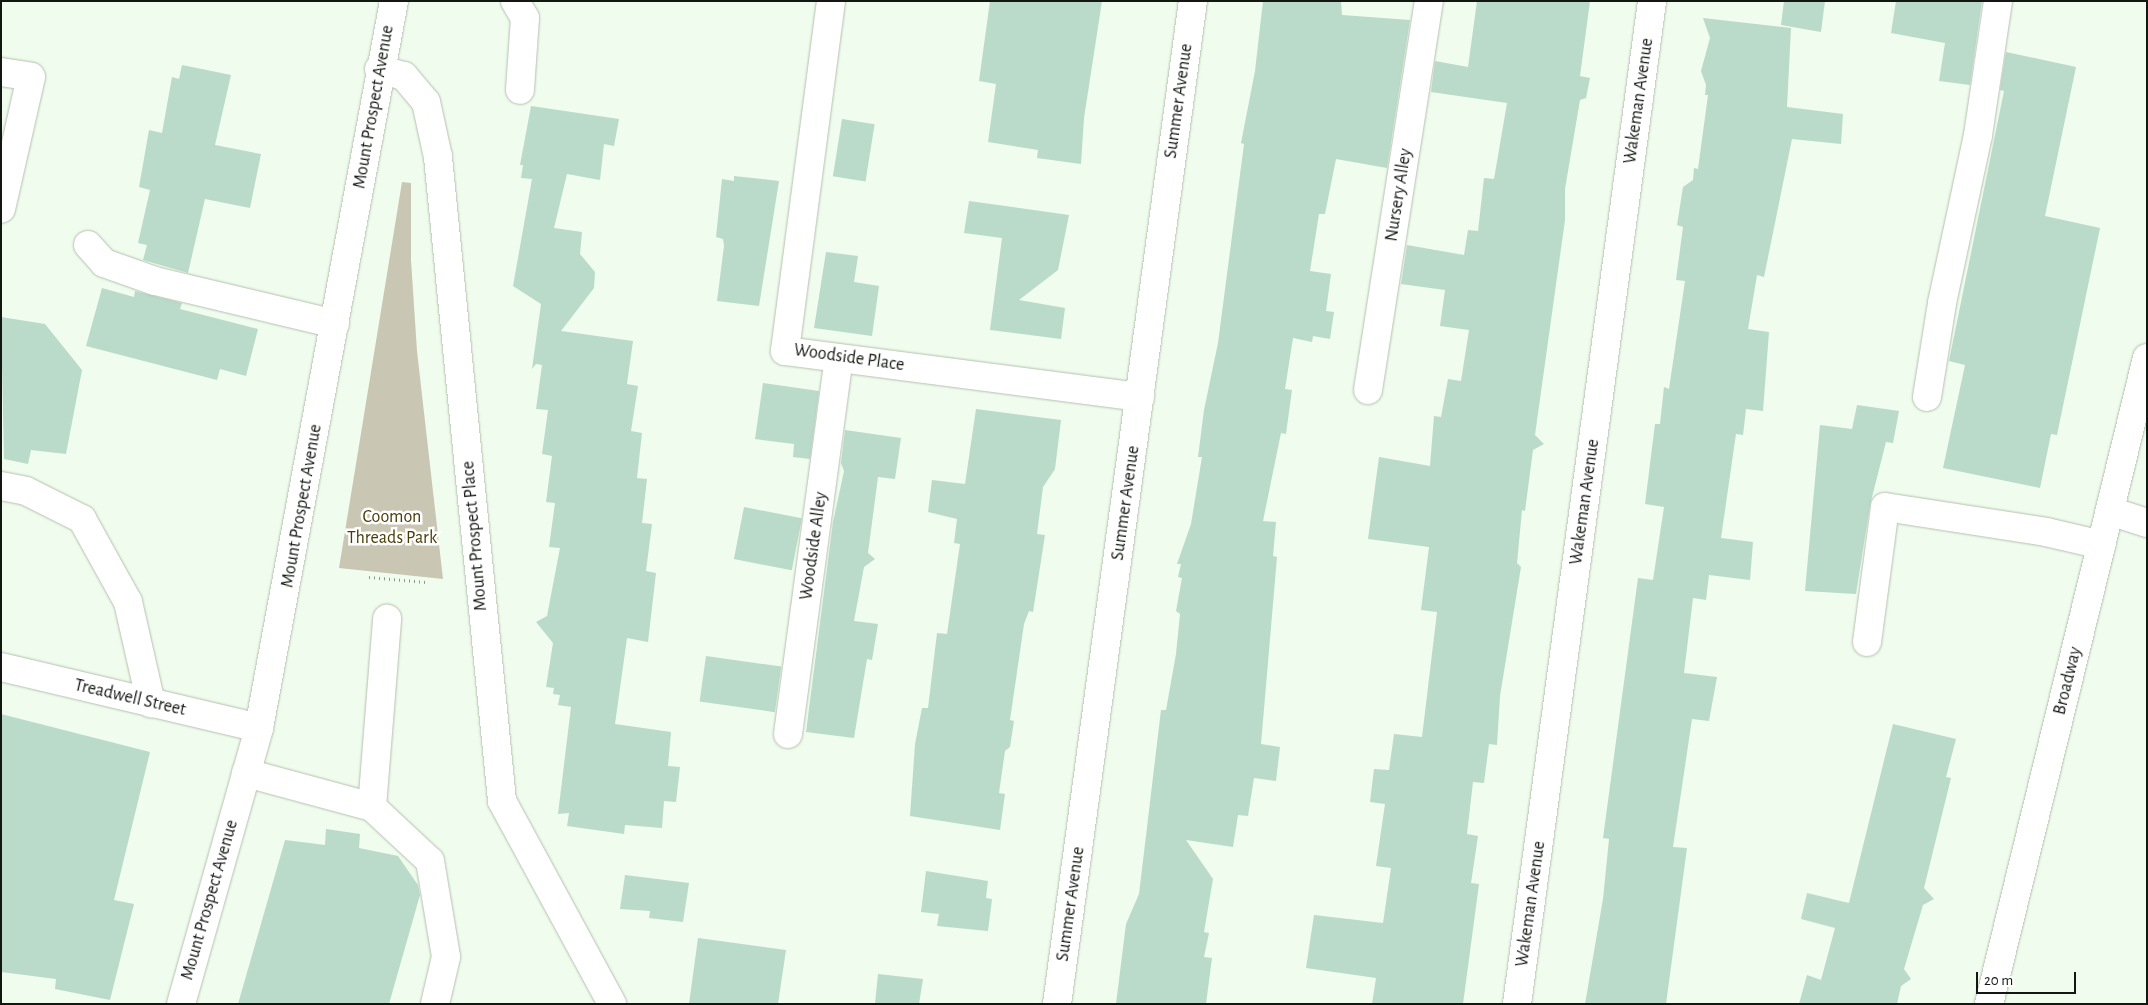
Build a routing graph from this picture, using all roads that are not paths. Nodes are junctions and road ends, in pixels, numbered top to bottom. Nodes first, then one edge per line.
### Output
1 (394, 1) edge
2 (516, 1) edge
3 (831, 1) edge
4 (1193, 1) edge
5 (1429, 1) edge
6 (1652, 1) edge
7 (1998, 1) edge
8 (379, 69) junction
9 (1, 72) edge
10 (520, 90) dead end
11 (1, 209) edge
12 (88, 245) dead end
13 (335, 324) junction
14 (839, 358) junction
15 (2147, 358) edge
16 (1368, 390) dead end
17 (1140, 397) junction
18 (1928, 397) dead end
19 (1, 486) edge
20 (2110, 511) junction
21 (2147, 523) edge
22 (2102, 545) junction
23 (387, 619) dead end
24 (1867, 642) dead end
25 (1, 668) edge
26 (151, 703) junction
27 (259, 728) junction
28 (788, 734) dead end
29 (246, 773) junction
30 (372, 807) junction
31 (181, 1004) edge
32 (435, 1004) edge
33 (612, 1004) edge
34 (1057, 1004) edge
35 (1518, 1004) edge
36 (1989, 1004) edge

1 - 8 street, Mount Prospect Avenue
2 - 10 street
3 - 14 street, Woodside Place
4 - 17 street, Summer Avenue
5 - 16 street, Nursery Alley
6 - 35 street, Wakeman Avenue
7 - 18 street
8 - 13 street, Mount Prospect Avenue
8 - 33 street, Mount Prospect Place
9 - 11 street
12 - 13 street
13 - 27 street, Mount Prospect Avenue
14 - 17 street, Woodside Place
14 - 28 street, Woodside Alley
15 - 20 street, Broadway
17 - 34 street, Summer Avenue
19 - 26 street
20 - 21 street
20 - 22 street, Broadway
22 - 24 street
22 - 36 street, Broadway
23 - 30 street
25 - 26 street, Treadwell Street
26 - 27 street, Treadwell Street
27 - 29 street, Mount Prospect Avenue
29 - 30 street
29 - 31 street, Mount Prospect Avenue
30 - 32 street

